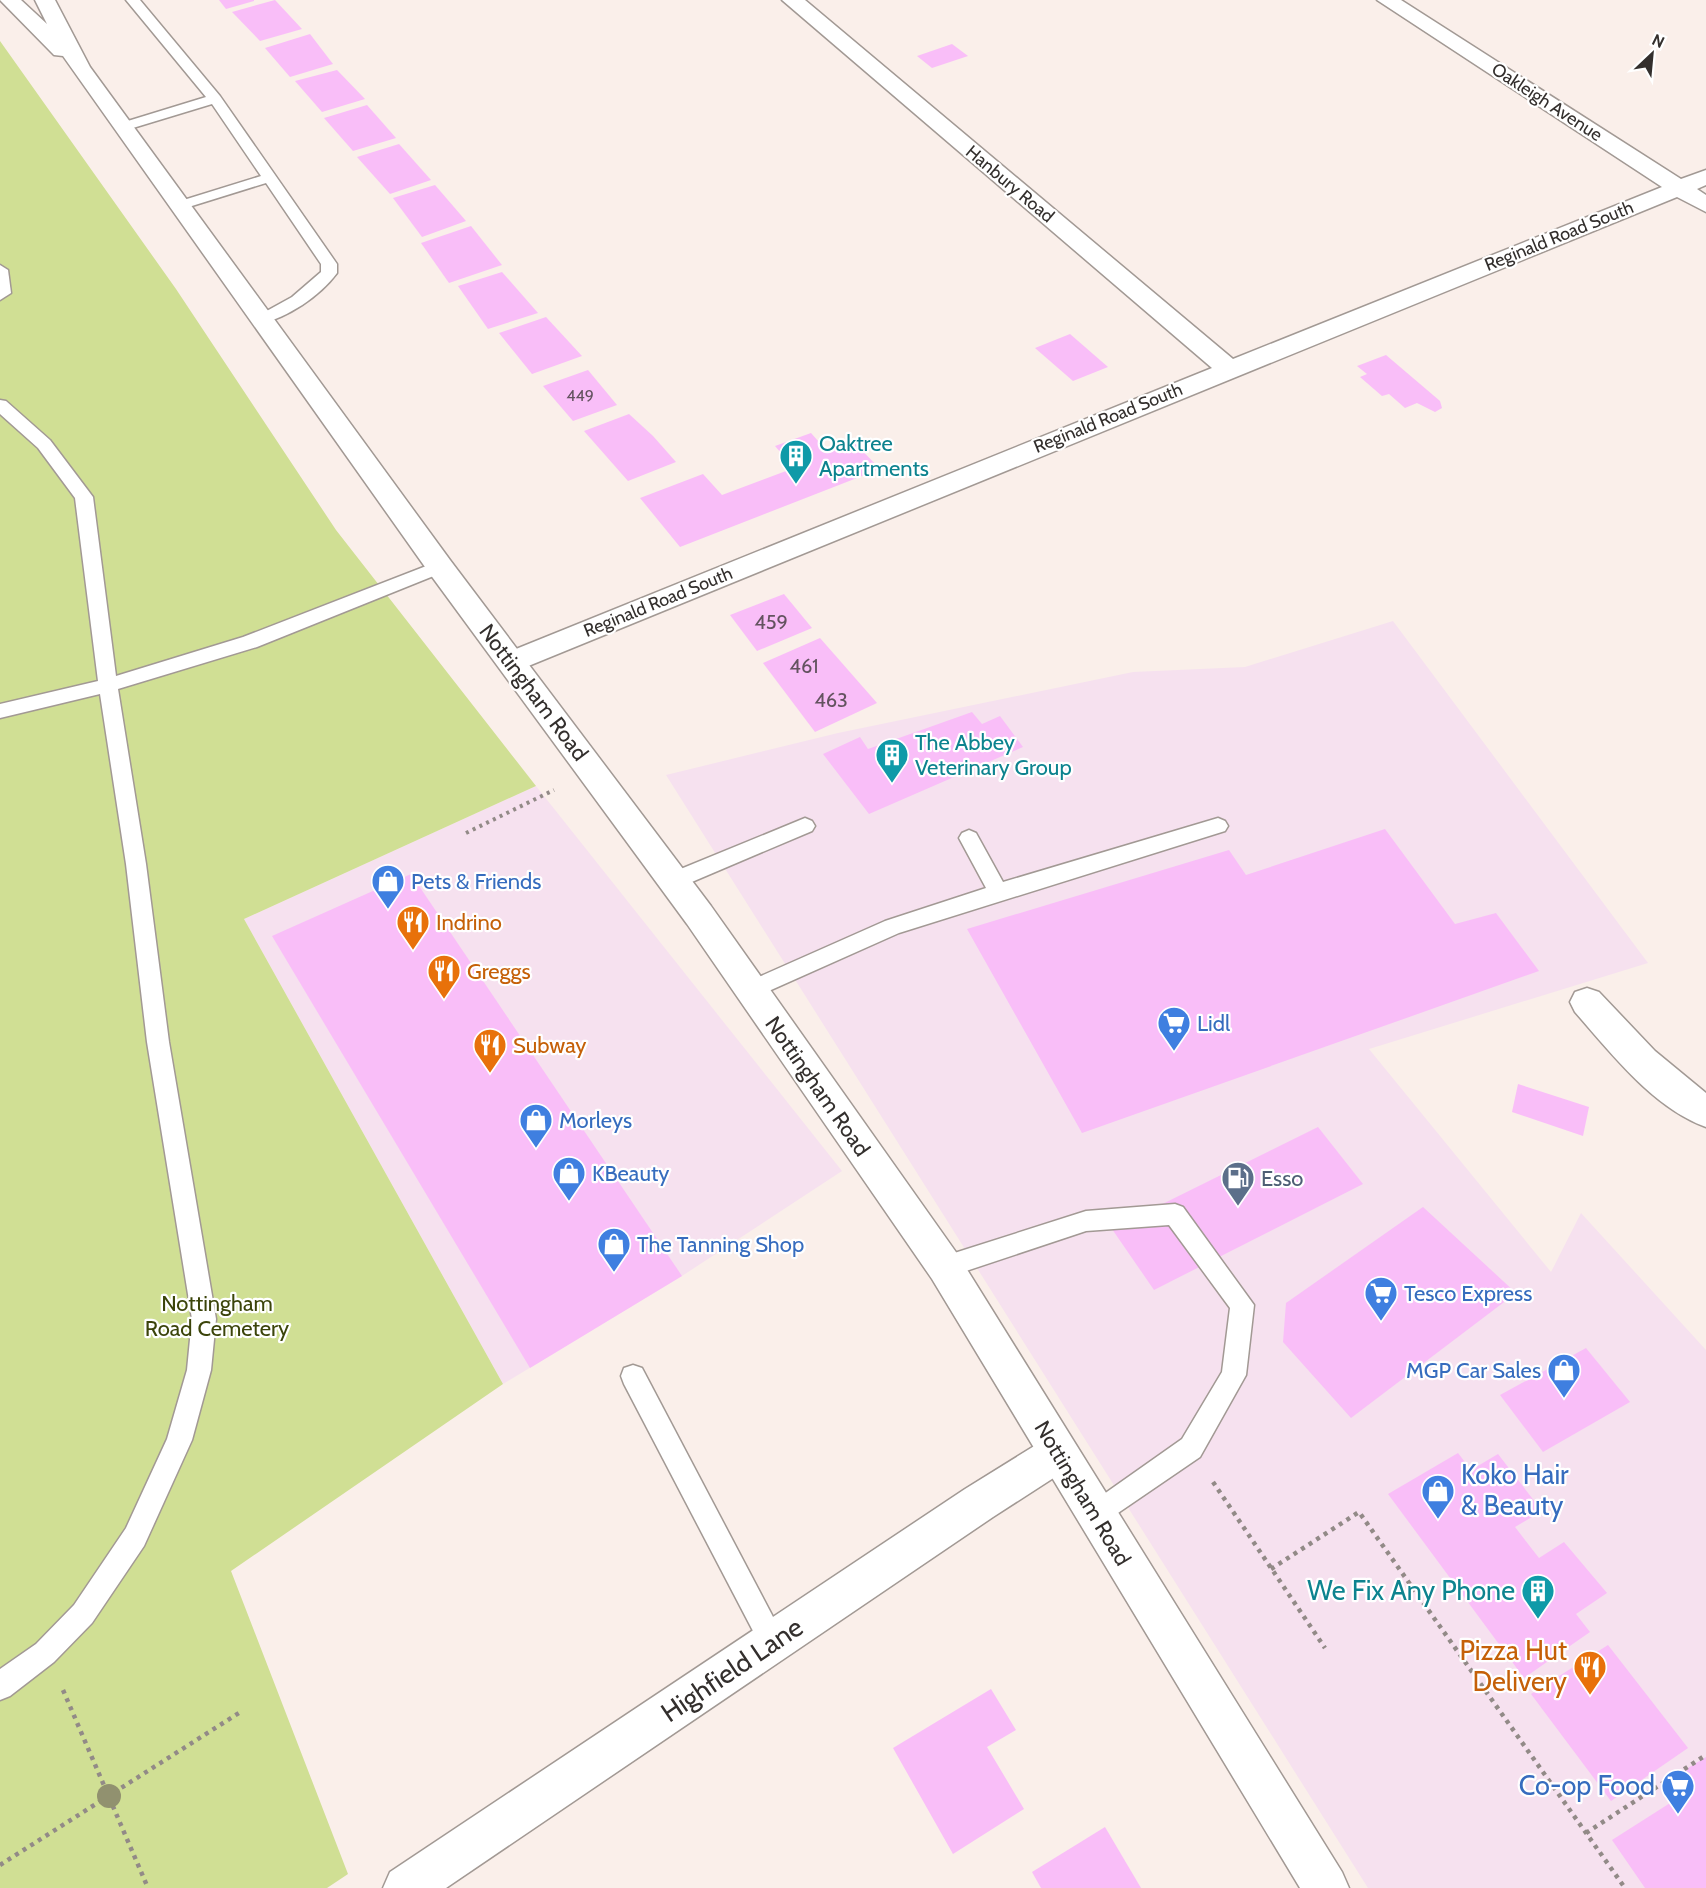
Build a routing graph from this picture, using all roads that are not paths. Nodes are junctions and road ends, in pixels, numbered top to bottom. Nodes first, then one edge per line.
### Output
1 (9, 0) edge
2 (45, 0) edge
3 (133, 0) edge
4 (792, 0) edge
5 (1387, 0) edge
6 (80, 68) junction
7 (215, 99) junction
8 (123, 128) junction
9 (271, 177) junction
10 (1706, 177) edge
11 (1680, 188) junction
12 (1706, 205) edge
13 (179, 206) junction
14 (0, 270) edge
15 (0, 295) edge
16 (260, 318) junction
17 (1229, 369) junction
18 (0, 405) edge
19 (440, 567) junction
20 (512, 662) junction
21 (108, 685) junction
22 (0, 711) edge
23 (805, 826) dead end
24 (1218, 826) dead end
25 (969, 838) dead end
26 (673, 881) junction
27 (998, 892) junction
28 (751, 990) junction
29 (1587, 1002) dead end
30 (1706, 1112) edge
31 (945, 1267) junction
32 (633, 1376) dead end
33 (1058, 1453) junction
34 (1096, 1515) junction
35 (773, 1643) junction
36 (0, 1686) edge
37 (406, 1888) edge
38 (1326, 1888) edge

1 - 6 street, Nottingham Road
2 - 6 street, Nottingham Road
3 - 7 lane
4 - 17 street, Hanbury Road
5 - 11 street, Oakleigh Avenue
6 - 8 street, Nottingham Road
7 - 8 lane
7 - 9 lane
8 - 13 street, Nottingham Road
9 - 13 lane
9 - 16 lane
10 - 11 street, Reginald Road South
11 - 12 street, Oakleigh Avenue
11 - 17 street, Reginald Road South
13 - 16 street, Nottingham Road
14 - 15 lane
16 - 19 street, Nottingham Road
17 - 20 street, Reginald Road South
18 - 21 lane
19 - 20 street, Nottingham Road
19 - 21 lane
20 - 26 street, Nottingham Road
21 - 22 lane
21 - 36 lane
23 - 26 lane
24 - 27 lane
25 - 27 lane
26 - 28 street, Nottingham Road
27 - 28 lane
28 - 31 street, Nottingham Road
29 - 30 street
31 - 33 street, Nottingham Road
31 - 34 lane
32 - 35 lane
33 - 34 street, Nottingham Road
33 - 35 street, Highfield Lane
34 - 38 street, Nottingham Road
35 - 37 street, Highfield Lane

